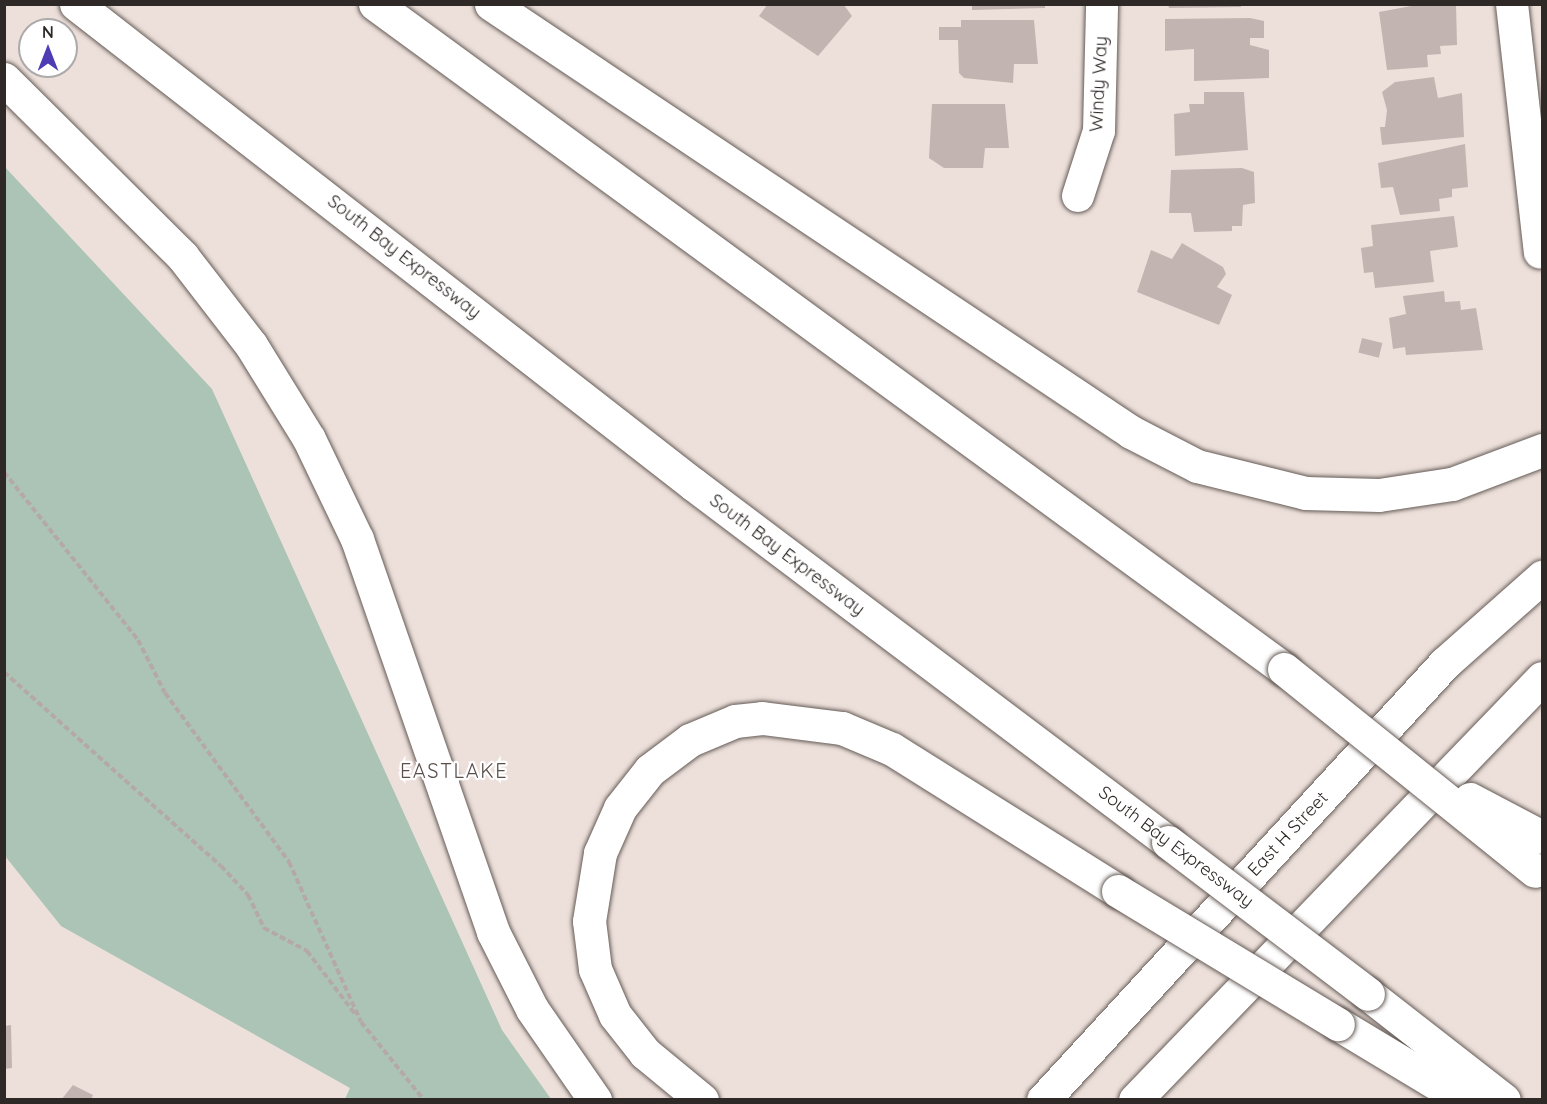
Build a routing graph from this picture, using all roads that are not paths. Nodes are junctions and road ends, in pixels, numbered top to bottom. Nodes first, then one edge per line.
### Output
1 (76, 4) edge
2 (375, 4) edge
3 (491, 4) edge
4 (1102, 4) edge
5 (1512, 4) edge
6 (4, 79) edge
7 (1078, 196) dead end
8 (1540, 252) dead end
9 (1542, 450) edge
10 (1542, 577) edge
11 (1542, 678) edge
12 (1415, 770) junction
13 (1542, 837) edge
14 (1539, 875) edge
15 (595, 1100) edge
16 (702, 1100) edge
17 (1043, 1100) edge
18 (1135, 1100) edge
19 (1464, 1100) edge
20 (1504, 1100) edge

1 - 20 main road, South Bay Expressway, bridge
2 - 12 main road, bridge
3 - 9 main road
4 - 7 street, Windy Way
5 - 8 street
6 - 15 main road
10 - 17 main road, East H Street
11 - 18 main road
12 - 13 main road, bridge
12 - 14 main road, bridge
16 - 19 main road, bridge

